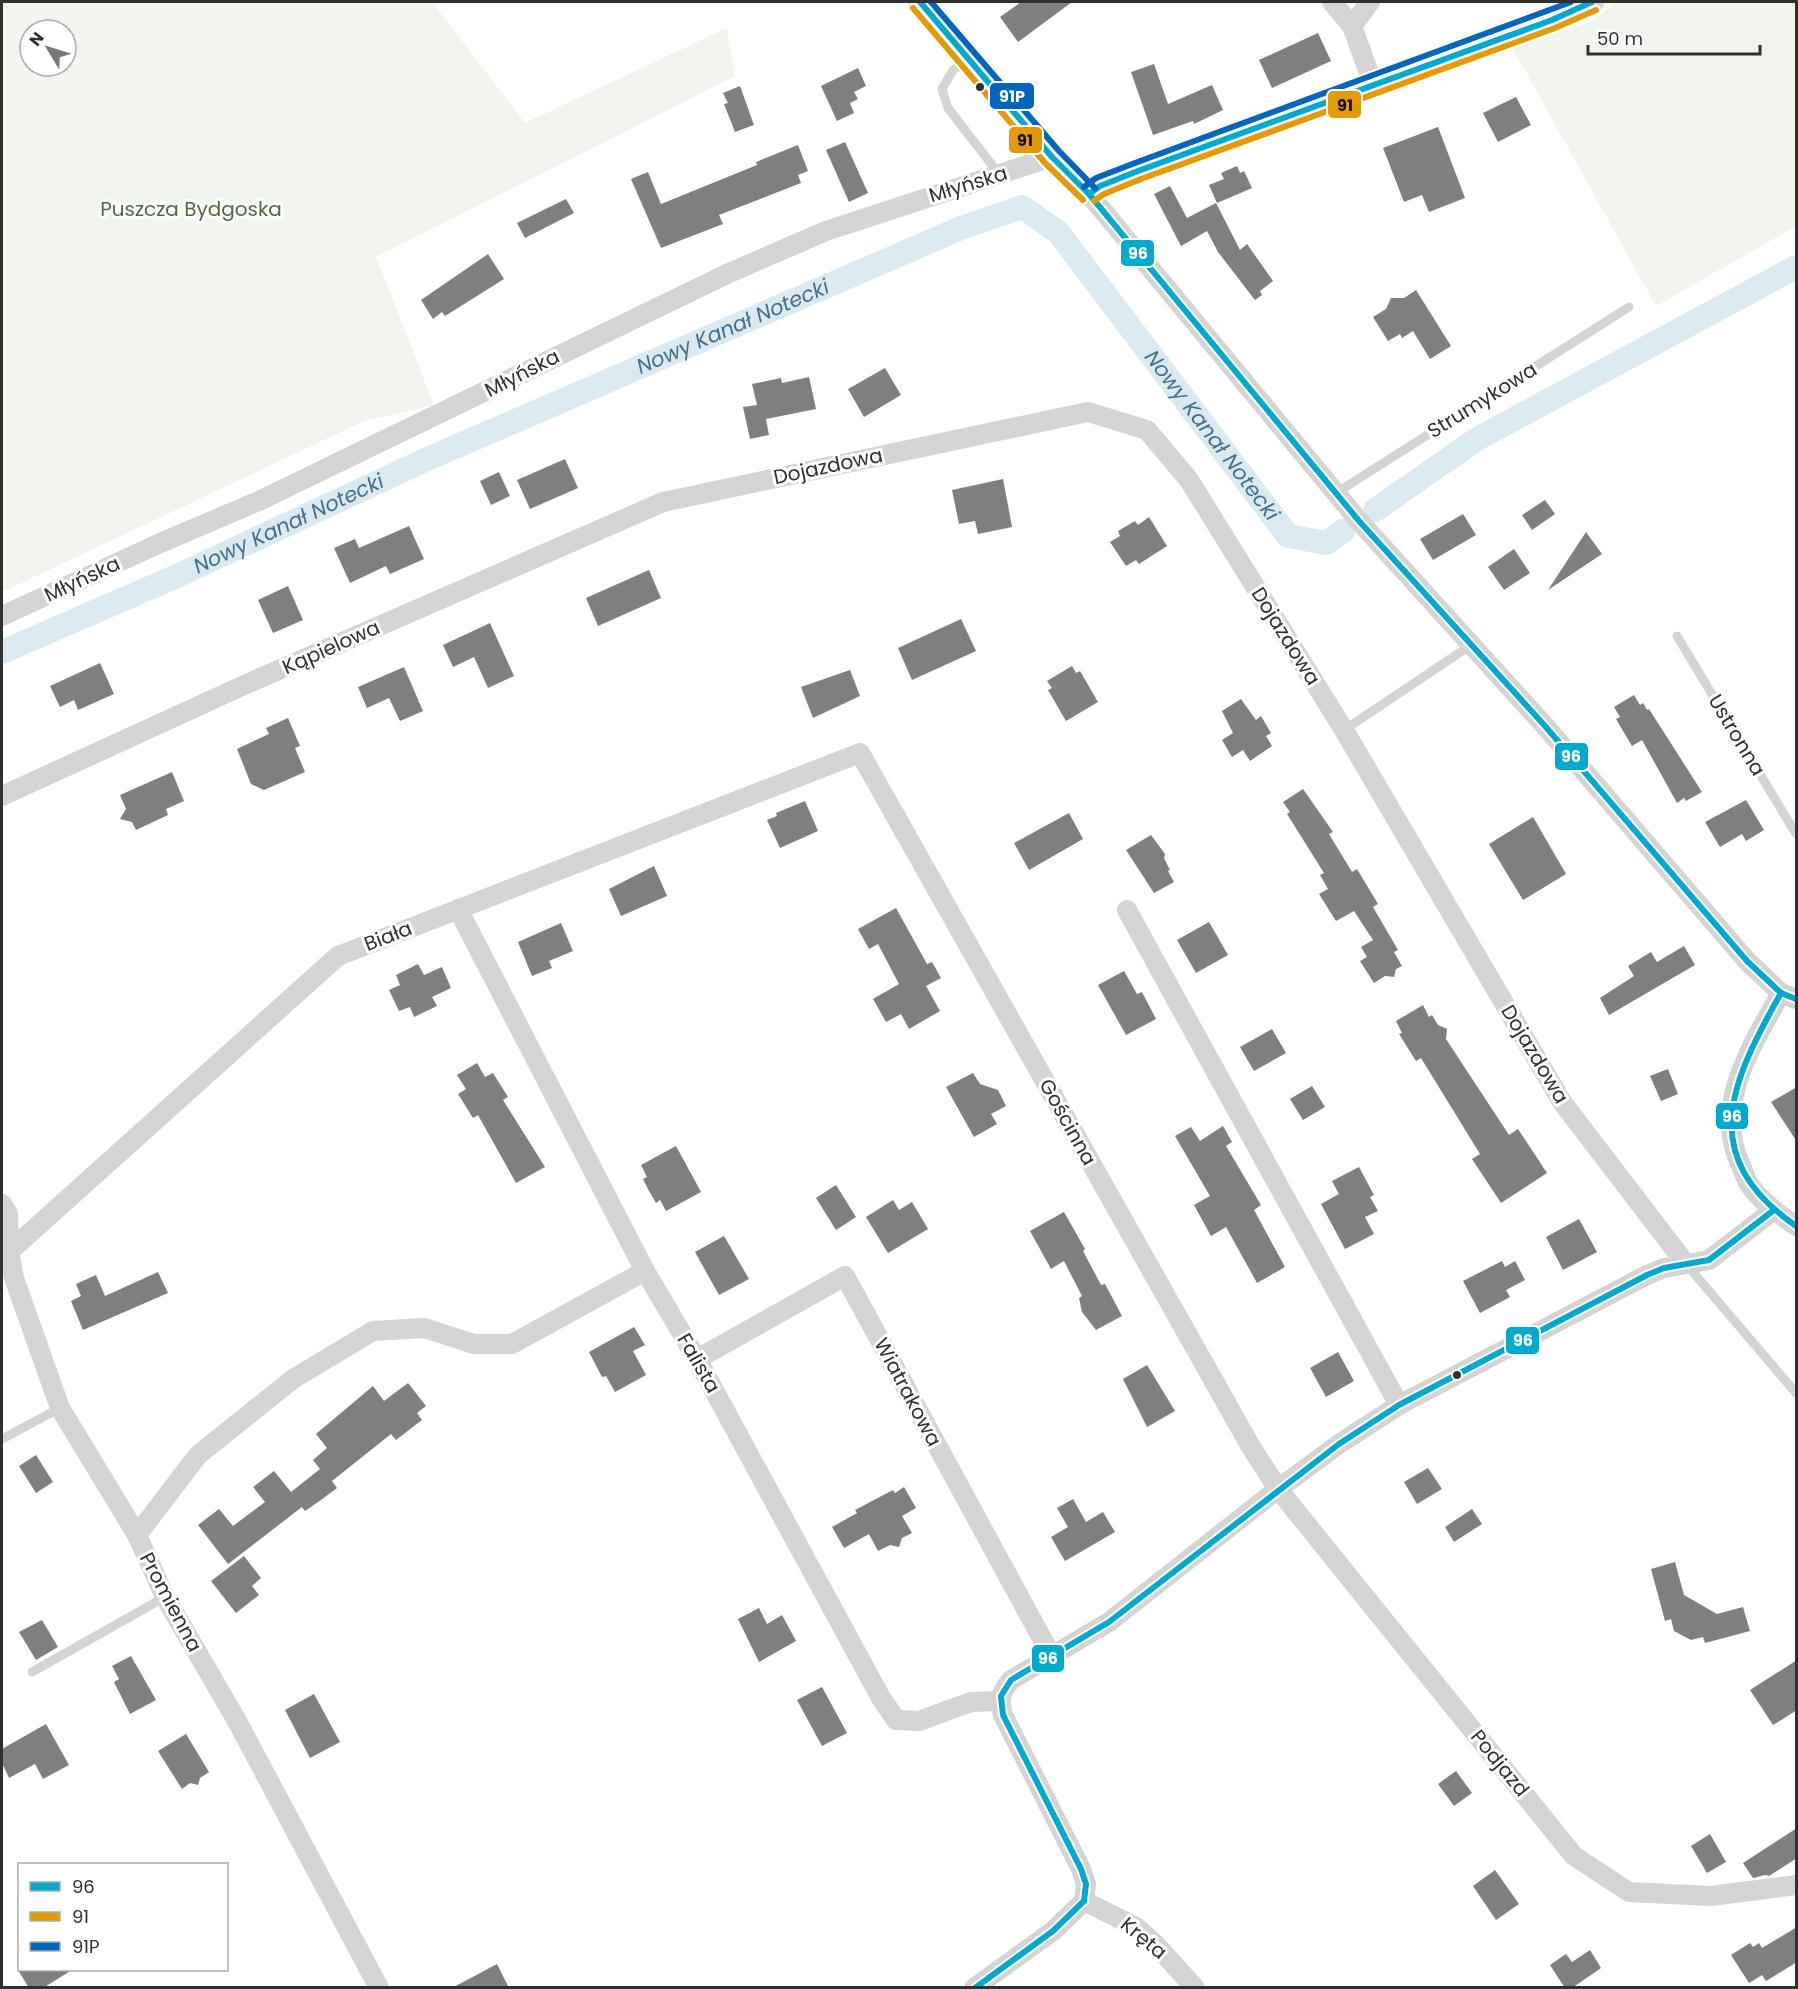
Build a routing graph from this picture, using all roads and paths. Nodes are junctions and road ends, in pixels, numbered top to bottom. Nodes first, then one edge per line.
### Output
1 (920, 2) edge
2 (1332, 2) edge
3 (1370, 2) edge
4 (1592, 2) edge
5 (1352, 26) junction
6 (969, 60) junction
7 (1373, 84) junction
8 (1053, 157) junction
9 (999, 174) junction
10 (1089, 194) junction
11 (1629, 307) dead end
12 (1336, 493) junction
13 (663, 502) joint
14 (2, 616) edge
15 (1677, 636) dead end
16 (1471, 645) junction
17 (1344, 730) junction
18 (860, 753) joint
19 (2, 796) edge
20 (1797, 834) edge
21 (458, 909) junction
22 (1127, 910) dead end
23 (1789, 996) edge
24 (2, 1204) edge
25 (1774, 1210) junction
26 (1797, 1226) edge
27 (5, 1254) edge
28 (1686, 1264) junction
29 (645, 1271) junction
30 (697, 1359) junction
31 (1797, 1393) edge
32 (1398, 1406) junction
33 (60, 1408) junction
34 (2, 1439) edge
35 (1278, 1489) junction
36 (137, 1534) junction
37 (165, 1597) junction
38 (1052, 1657) junction
39 (32, 1672) dead end
40 (999, 1701) junction
41 (1797, 1886) edge
42 (1084, 1901) junction
43 (380, 1988) edge
44 (974, 1988) edge
45 (1195, 1988) edge

1 - 6 street
2 - 5 street
3 - 5 street
4 - 7 street
5 - 7 street
6 - 8 street
6 - 9 lane
7 - 10 street
8 - 9 street, Młyńska
8 - 10 street
9 - 14 street, Młyńska
10 - 12 street
11 - 12 lane, Strumykowa
12 - 16 street
13 - 17 street, Dojazdowa
13 - 19 street, Kąpielowa
15 - 20 lane, Ustronna
16 - 17 lane
16 - 23 street
17 - 28 street, Dojazdowa
18 - 21 street, Biała
18 - 35 street, Gościnna
21 - 27 street, Biała
21 - 29 street, Falista
22 - 32 street
23 - 25 street
24 - 27 street, Promienna
25 - 26 street
25 - 28 street
27 - 33 street, Promienna
28 - 31 lane
28 - 32 street
29 - 30 street, Falista
29 - 36 street
30 - 38 street, Wiatrakowa
30 - 40 street, Falista
32 - 35 street
33 - 34 lane
33 - 36 street, Promienna
35 - 38 street
35 - 41 street, Podjazd
36 - 37 street, Promienna
37 - 39 lane
37 - 43 street, Promienna
38 - 40 street
40 - 42 street
42 - 44 street
42 - 45 street, Kręta

